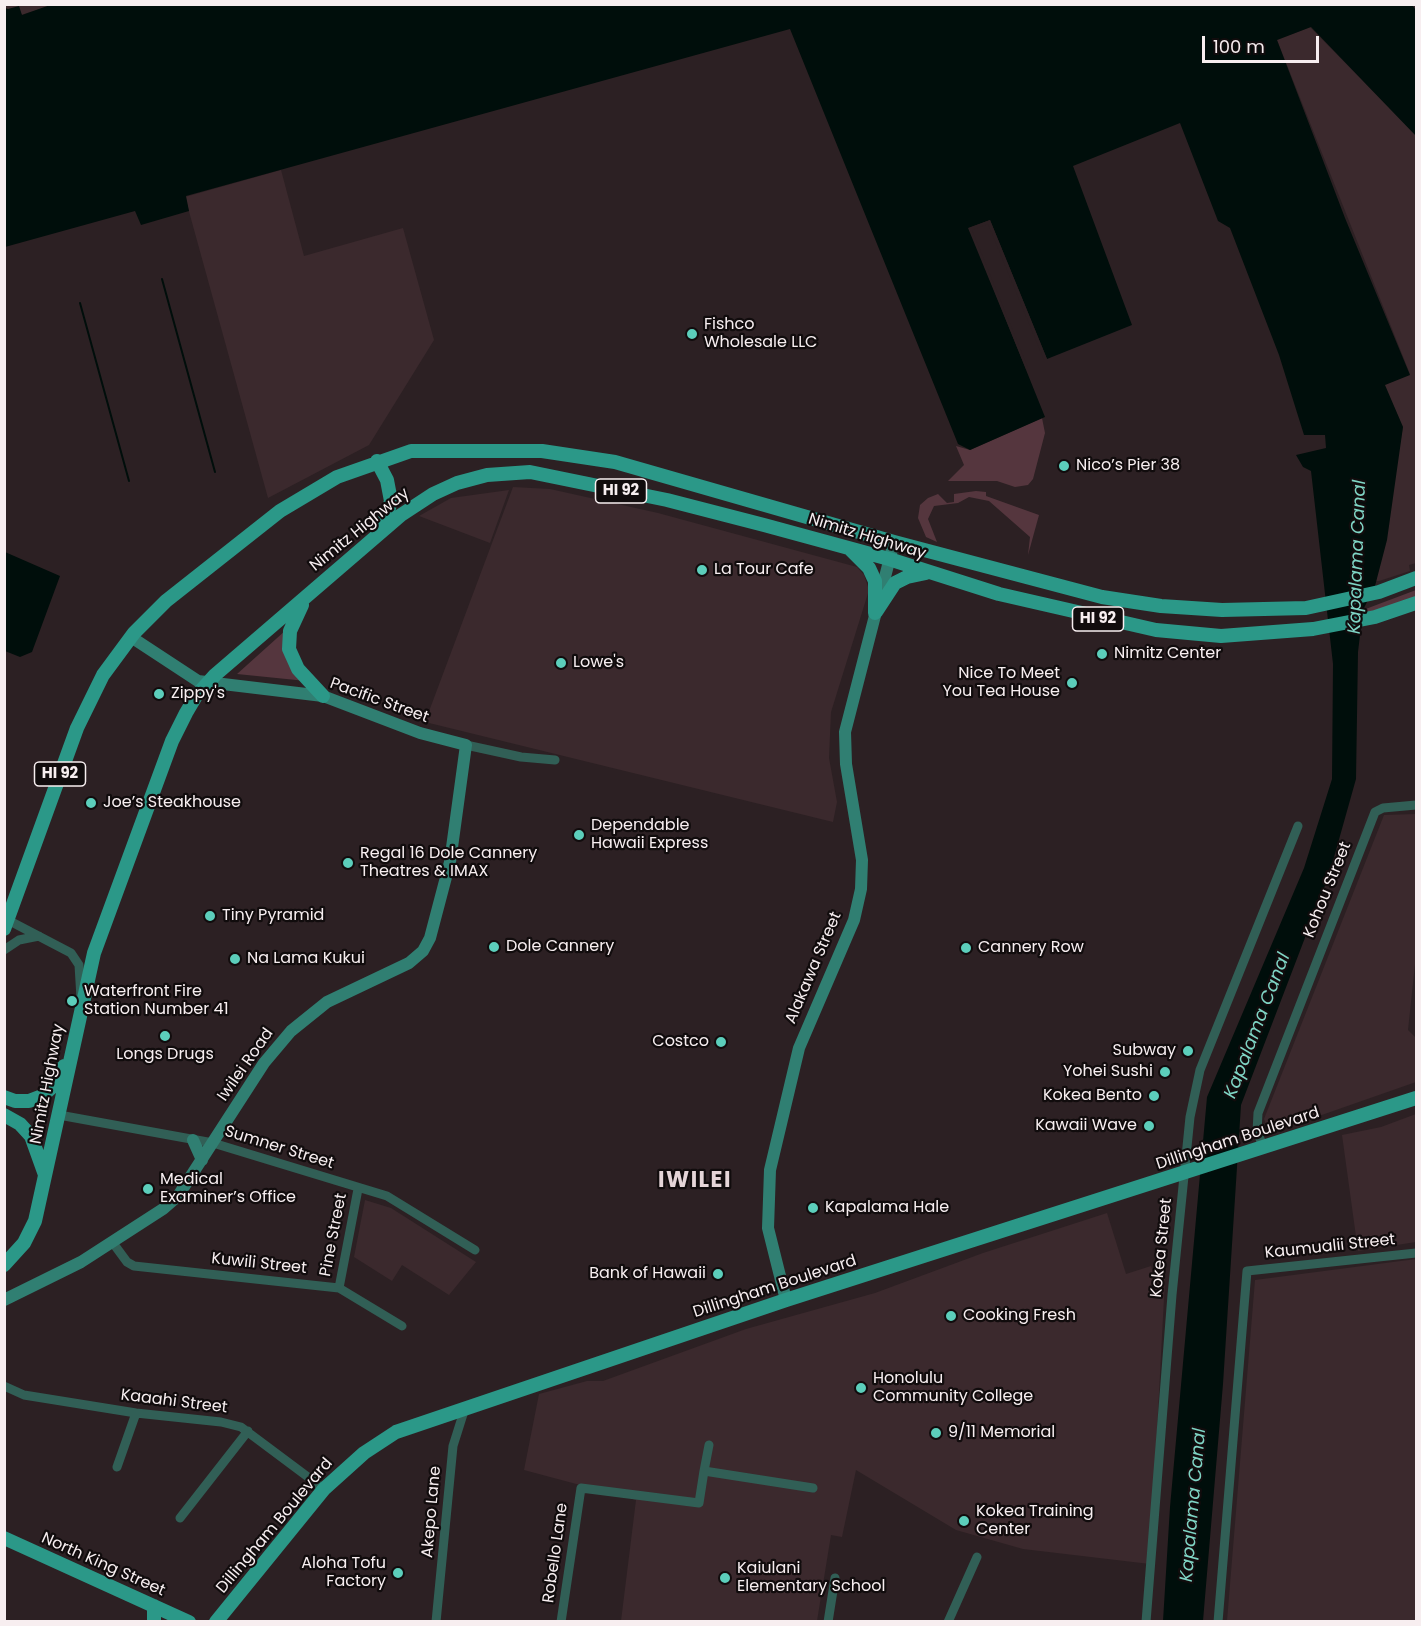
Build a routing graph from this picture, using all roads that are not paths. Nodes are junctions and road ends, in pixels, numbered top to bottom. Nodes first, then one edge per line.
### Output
1 (377, 461) junction
2 (894, 542) junction
3 (366, 544) junction
4 (850, 548) junction
5 (889, 559) junction
6 (929, 573) junction
7 (1416, 578) edge
8 (307, 595) junction
9 (1416, 603) edge
10 (875, 613) junction
11 (131, 637) junction
12 (207, 683) junction
13 (322, 696) junction
14 (466, 745) junction
15 (555, 760) dead end
16 (1416, 806) edge
17 (1298, 826) dead end
18 (5, 922) edge
19 (39, 936) junction
20 (4, 950) edge
21 (81, 1002) junction
22 (70, 1053) junction
23 (4, 1097) edge
24 (1416, 1098) edge
25 (4, 1115) edge
26 (59, 1115) junction
27 (193, 1140) junction
28 (213, 1143) junction
29 (1264, 1148) junction
30 (202, 1160) junction
31 (1185, 1173) junction
32 (46, 1177) junction
33 (358, 1189) junction
34 (113, 1243) junction
35 (475, 1250) dead end
36 (1416, 1253) edge
37 (4, 1265) edge
38 (339, 1288) junction
39 (4, 1300) edge
40 (786, 1300) junction
41 (402, 1326) dead end
42 (4, 1386) edge
43 (465, 1408) junction
44 (136, 1413) junction
45 (248, 1431) junction
46 (709, 1445) dead end
47 (117, 1467) dead end
48 (704, 1471) junction
49 (813, 1488) dead end
50 (324, 1489) junction
51 (180, 1518) dead end
52 (4, 1538) edge
53 (977, 1557) dead end
54 (835, 1578) dead end
55 (154, 1606) junction
56 (154, 1622) edge
57 (189, 1622) edge
58 (216, 1622) edge
59 (436, 1622) edge
60 (561, 1622) edge
61 (828, 1622) edge
62 (948, 1622) edge
63 (1146, 1622) edge
64 (1218, 1622) edge

1 - 2 main road, Nimitz Highway / HI 92
1 - 3 main road
1 - 11 main road, Nimitz Highway / HI 92
2 - 5 street, Alakawa Street
2 - 7 main road, Nimitz Highway / HI 92
3 - 4 main road, Nimitz Highway / HI 92
3 - 8 main road, Nimitz Highway / HI 92
4 - 5 main road, Nimitz Highway / HI 92
4 - 10 main road
5 - 6 main road, Nimitz Highway / HI 92
5 - 10 street, Alakawa Street
6 - 9 main road, Nimitz Highway / HI 92
6 - 10 main road
8 - 12 main road, Nimitz Highway / HI 92
8 - 13 main road
10 - 40 street, Alakawa Street
11 - 12 street, Pacific Street
11 - 18 main road, Nimitz Highway / HI 92
12 - 13 street, Pacific Street
12 - 21 main road, Nimitz Highway / HI 92
13 - 14 street, Pacific Street
14 - 15 street, Pacific Street
14 - 28 street, Iwilei Road
16 - 29 street, Kohou Street
17 - 31 street, Kokea Street
18 - 19 street
19 - 20 street
19 - 21 street
21 - 22 main road, Nimitz Highway / HI 92
22 - 23 main road
22 - 26 main road, Nimitz Highway / HI 92
24 - 29 main road, Dillingham Boulevard
25 - 32 main road
26 - 27 street, Sumner Street
26 - 32 main road, Nimitz Highway / HI 92
27 - 28 street, Sumner Street
27 - 30 street
28 - 30 street, Iwilei Road
28 - 33 street, Sumner Street
29 - 31 main road, Dillingham Boulevard
30 - 34 street, Iwilei Road
31 - 40 main road, Dillingham Boulevard
31 - 63 street, Kokea Street
32 - 37 main road, Nimitz Highway / HI 92
33 - 35 street, Sumner Street
33 - 38 street, Pine Street
34 - 38 street, Kuwili Street
34 - 39 street, Iwilei Road
36 - 64 street, Kaumualii Street
38 - 41 street, Kuwili Street
40 - 43 main road, Dillingham Boulevard
42 - 44 street, Kaaahi Street
43 - 50 main road, Dillingham Boulevard
43 - 59 street, Akepo Lane
44 - 45 street, Kaaahi Street
44 - 47 street
45 - 50 street, Kaaahi Street
45 - 51 street
46 - 48 street
48 - 49 street
48 - 60 street, Robello Lane
50 - 58 main road, Dillingham Boulevard
52 - 55 main road, North King Street
53 - 62 street
54 - 61 street
55 - 56 main road
55 - 57 main road, North King Street

